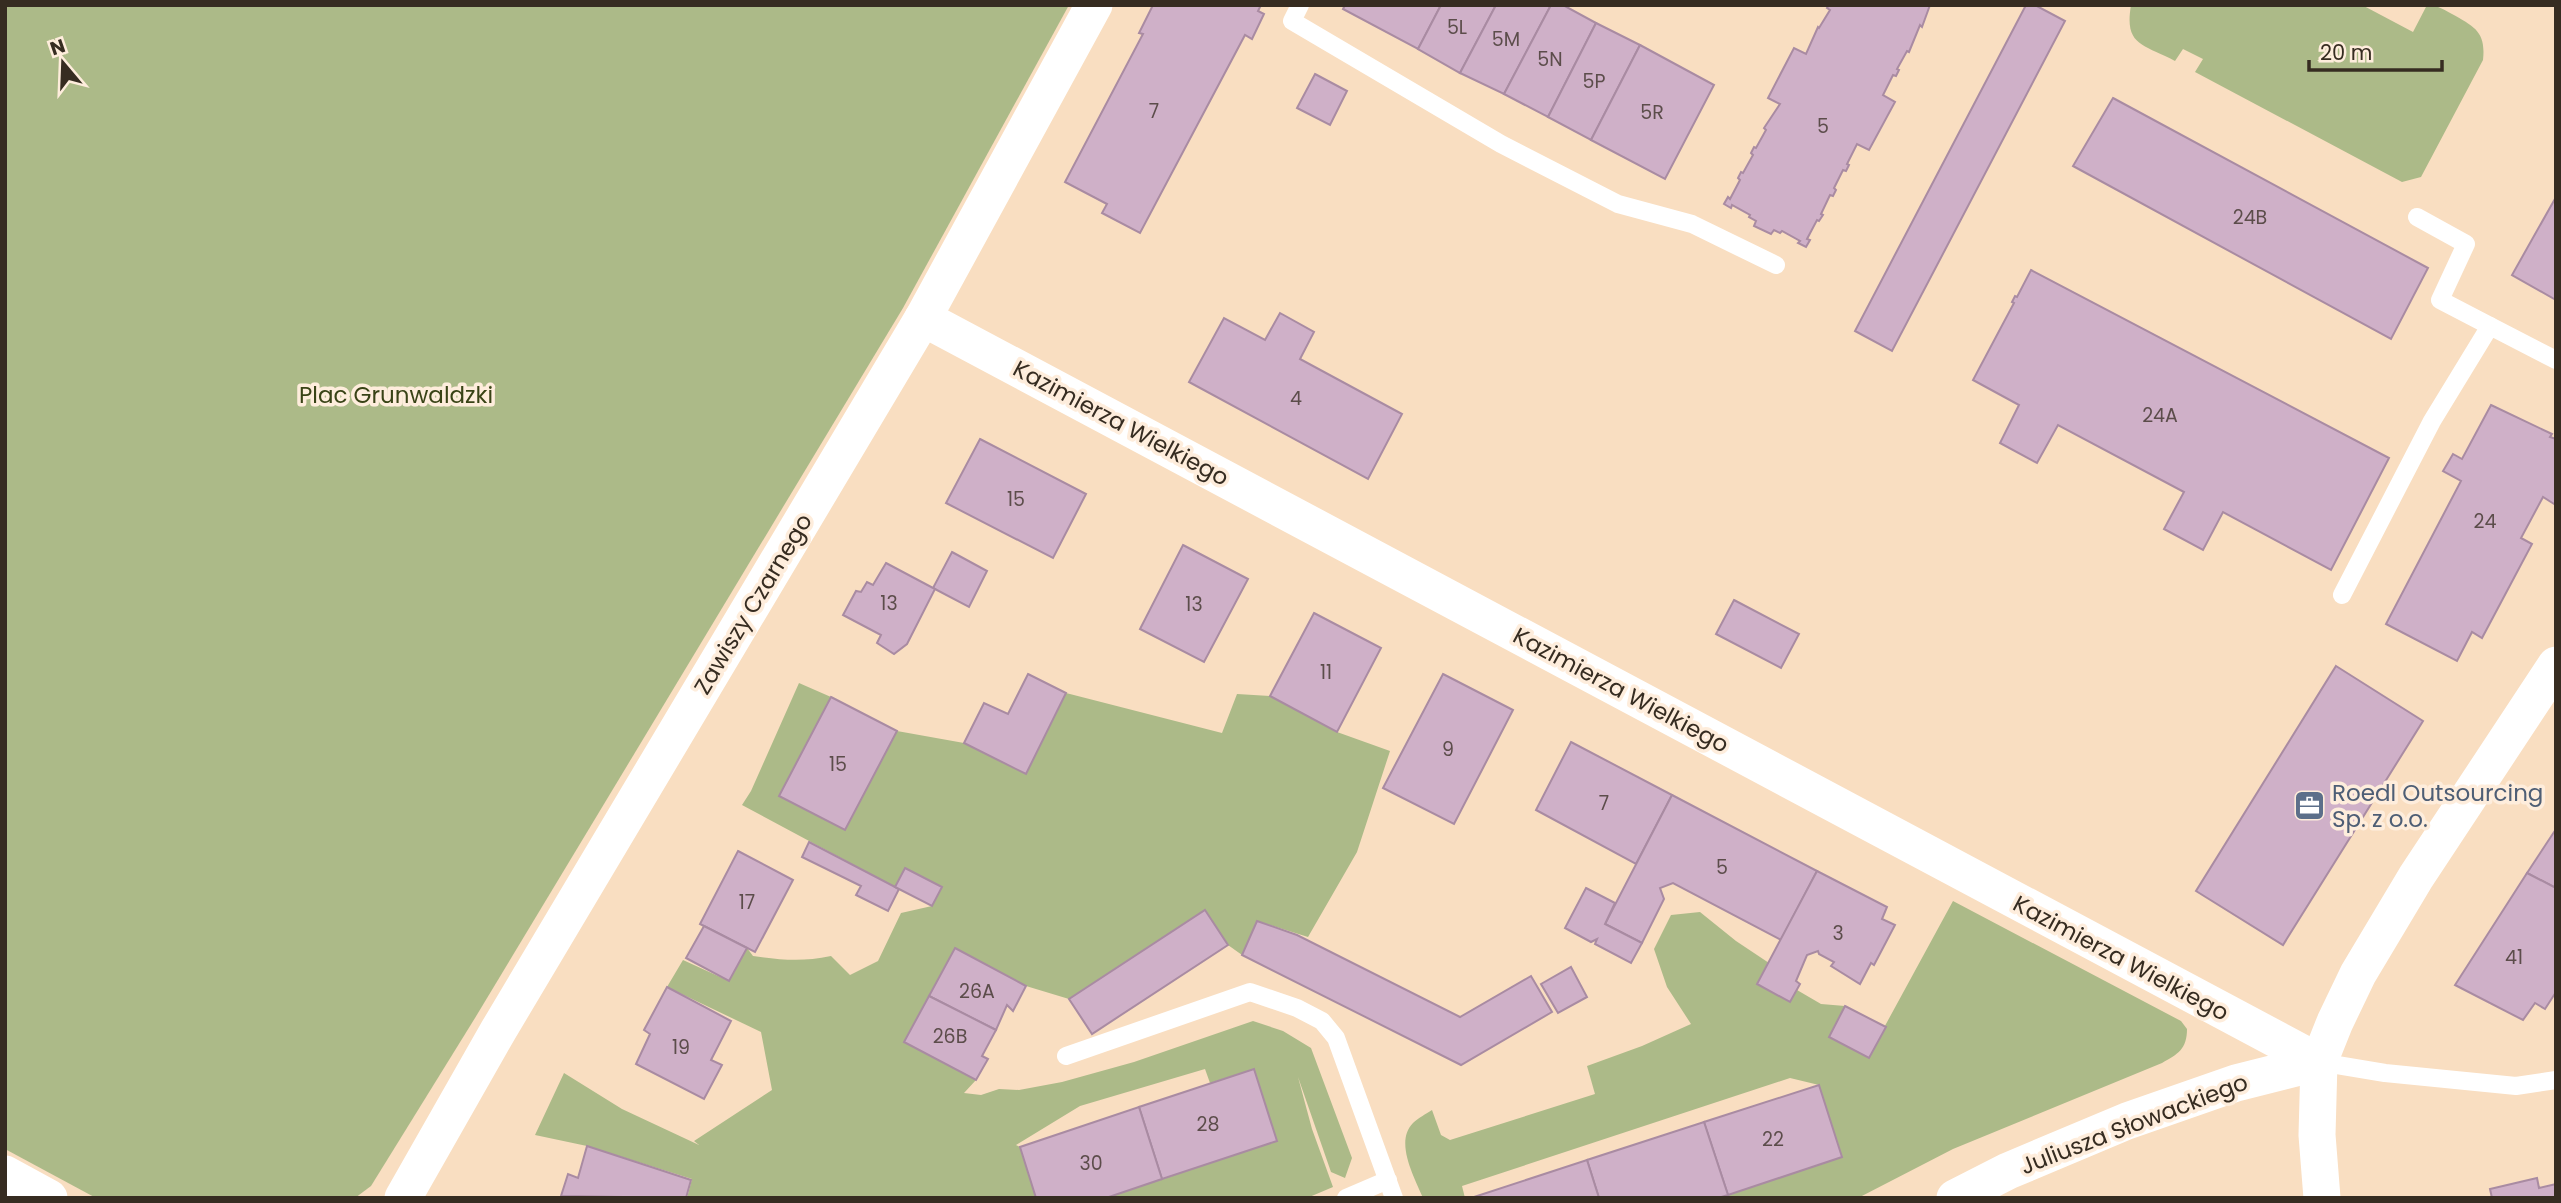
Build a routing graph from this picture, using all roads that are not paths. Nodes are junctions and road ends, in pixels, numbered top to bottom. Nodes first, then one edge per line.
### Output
1 (1094, 5) edge
2 (1300, 5) edge
3 (2417, 216) dead end
4 (1776, 265) dead end
5 (923, 318) junction
6 (2490, 326) junction
7 (2556, 360) edge
8 (2342, 595) dead end
9 (2556, 664) edge
10 (1066, 1056) dead end
11 (2319, 1062) junction
12 (2556, 1080) edge
13 (5, 1174) edge
14 (1388, 1180) junction
15 (50, 1198) edge
16 (403, 1198) edge
17 (1346, 1198) edge
18 (1394, 1198) edge
19 (1955, 1198) edge
20 (2322, 1198) edge

1 - 5 street, Zawiszy Czarnego
2 - 4 lane
3 - 6 lane
5 - 11 street, Kazimierza Wielkiego
5 - 16 street, Zawiszy Czarnego
6 - 7 lane
6 - 8 lane
9 - 11 street
10 - 14 lane
11 - 12 lane
11 - 19 street, Juliusza Słowackiego
11 - 20 street
13 - 15 street
14 - 17 lane
14 - 18 lane

